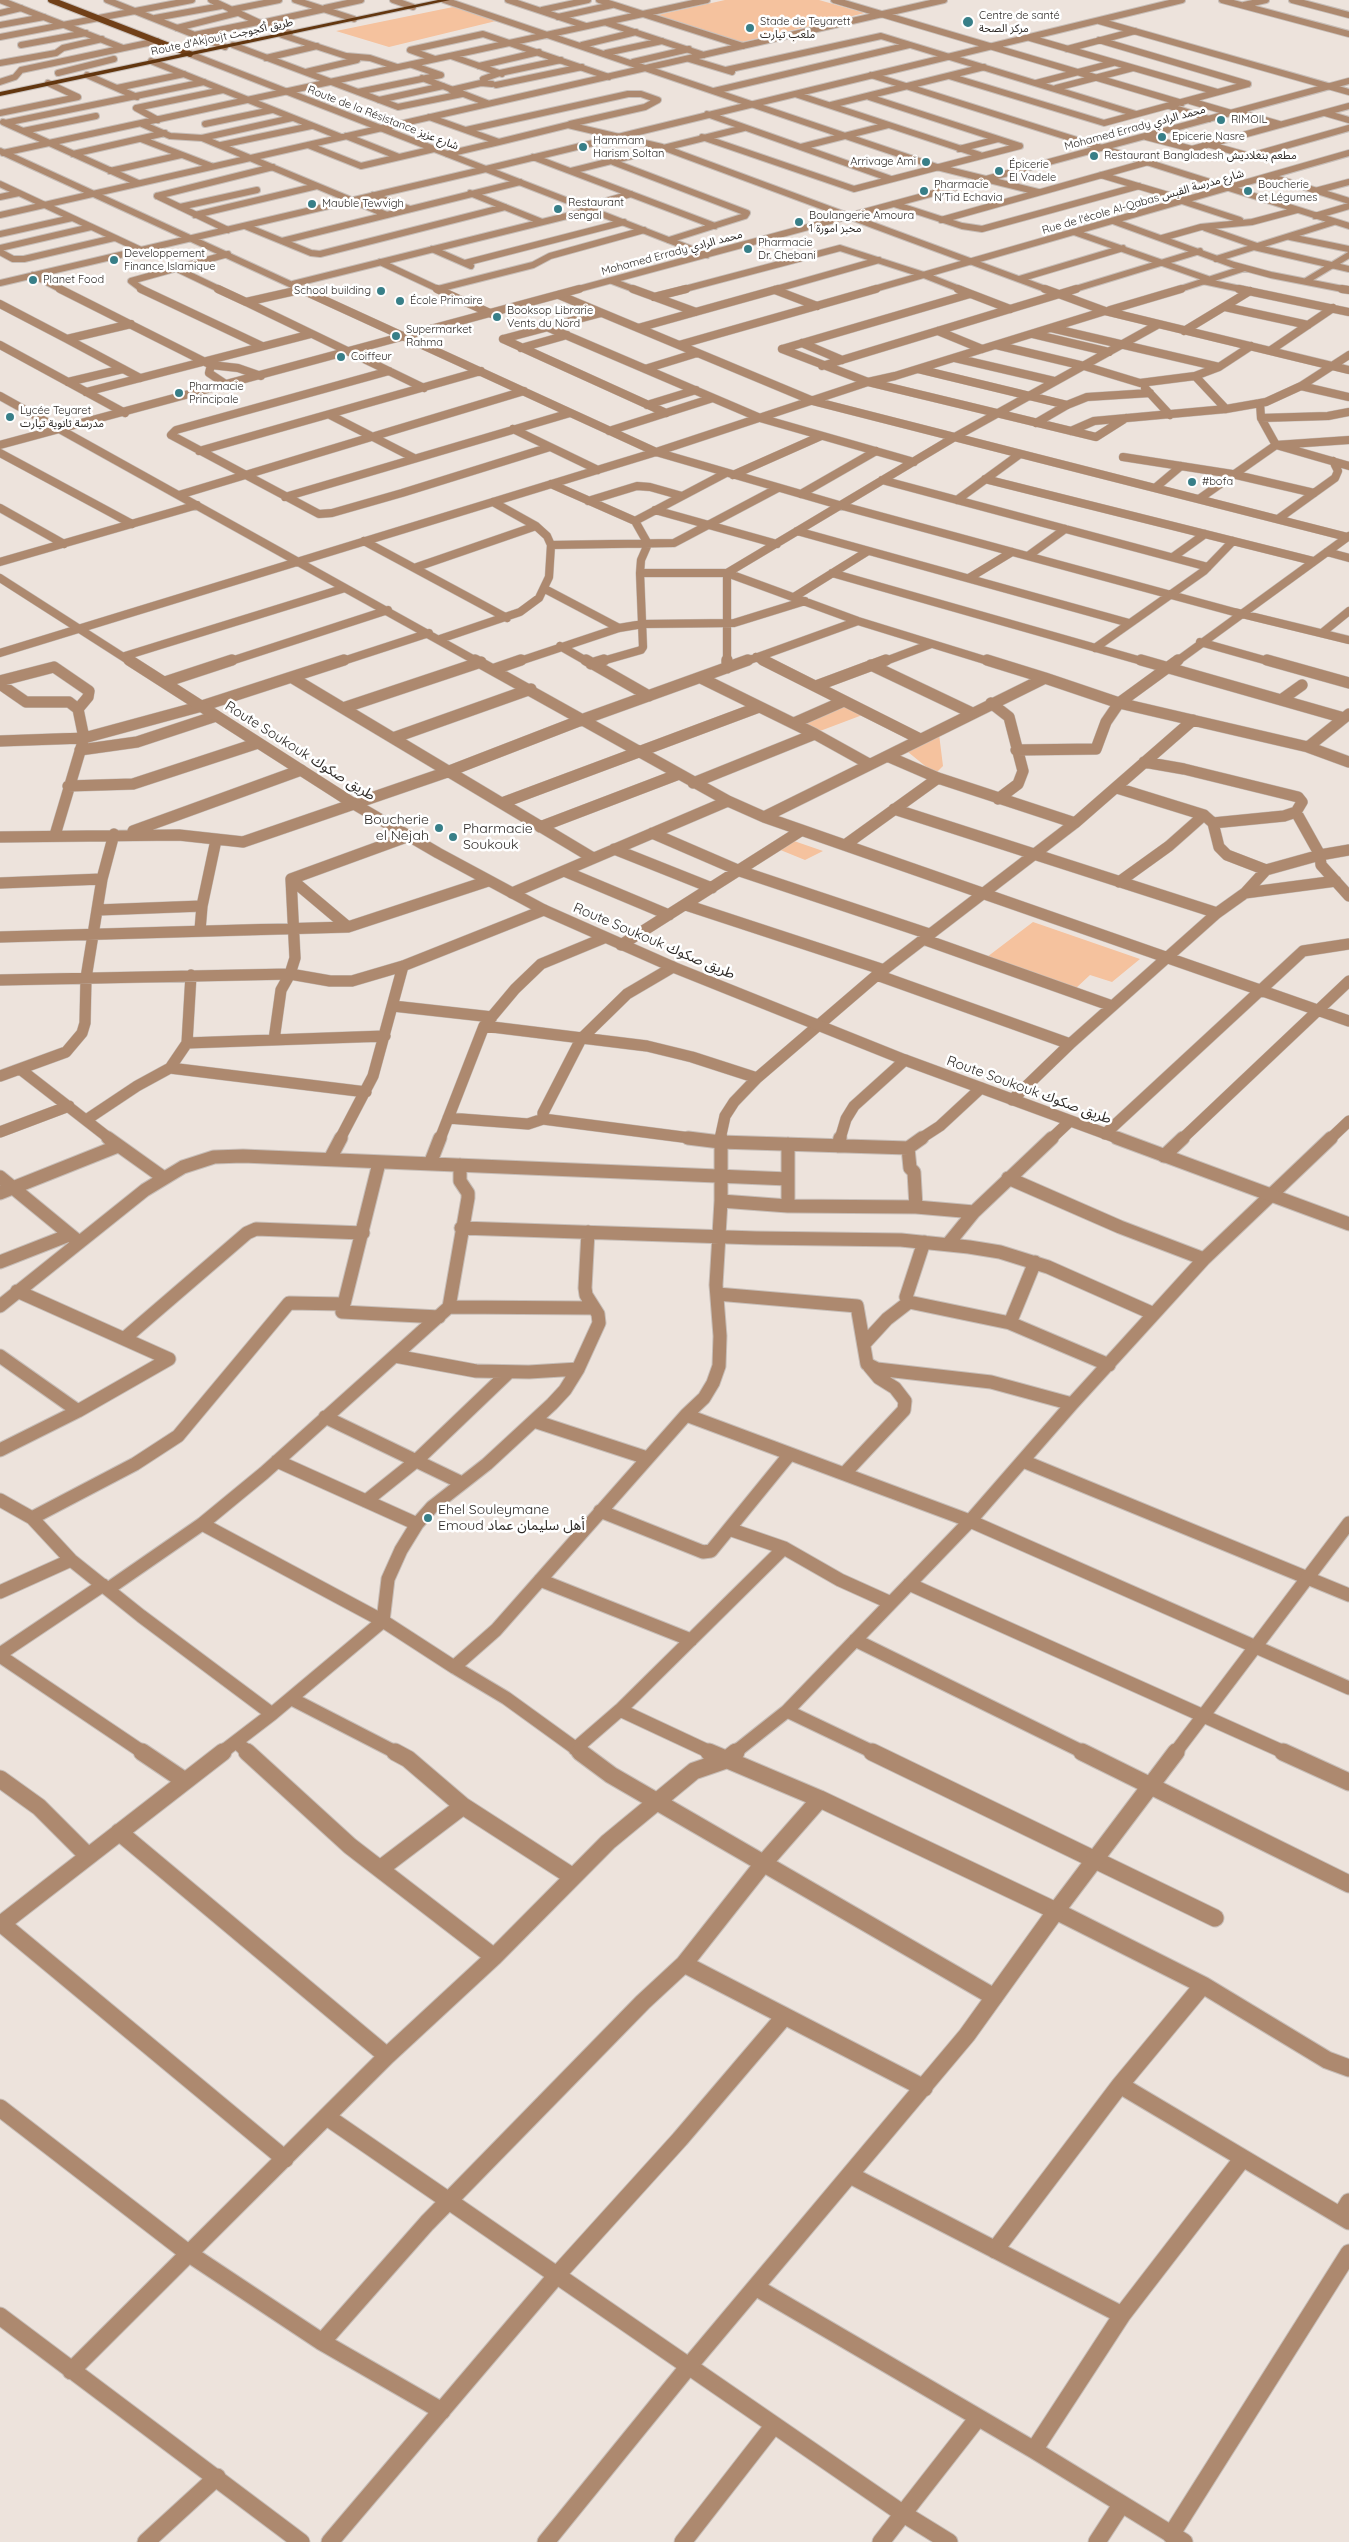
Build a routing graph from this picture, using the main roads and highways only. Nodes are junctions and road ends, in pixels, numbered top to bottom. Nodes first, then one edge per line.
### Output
1 (50, 0) edge
2 (446, 0) edge
3 (190, 54) junction
4 (0, 94) edge

1 - 3 main road, Route de la Résistance شارع عزيز
2 - 3 highway, Route d'Akjoujt طريق أكجوجت
3 - 4 highway, Route d'Akjoujt طريق أكجوجت

